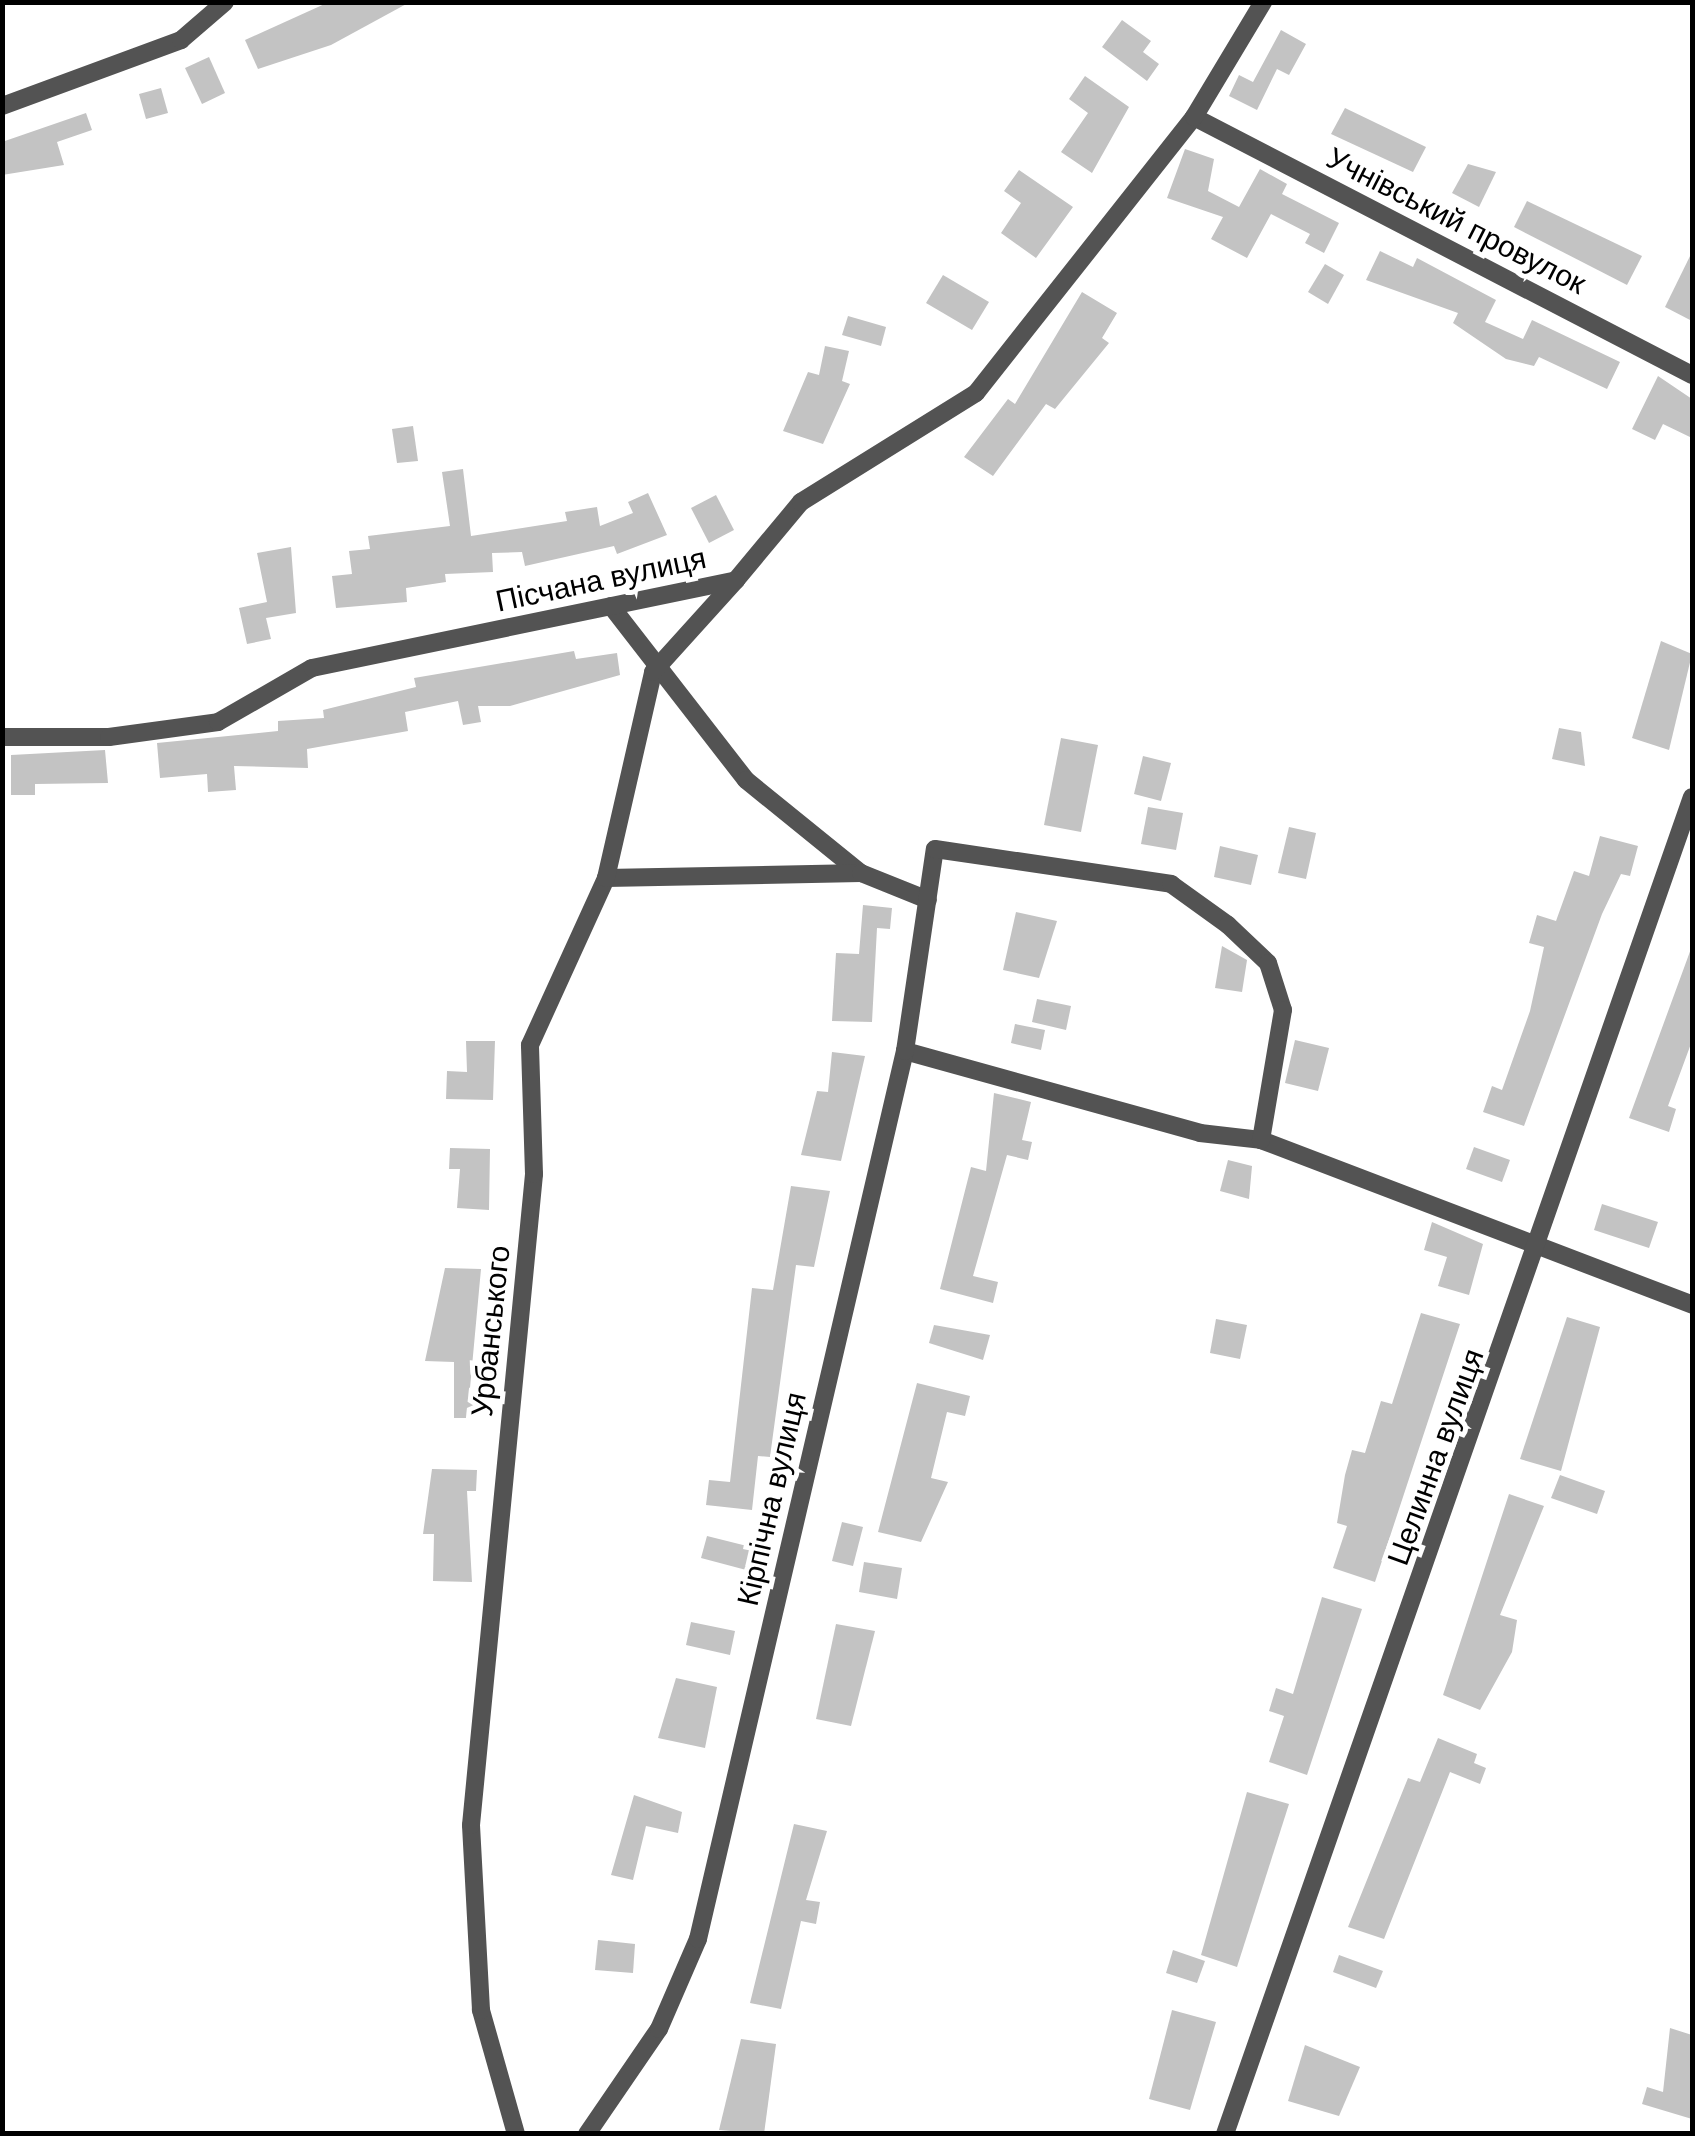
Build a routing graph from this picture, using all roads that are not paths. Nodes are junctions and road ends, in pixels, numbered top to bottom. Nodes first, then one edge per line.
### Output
1 (226, 2) edge
2 (1263, 2) edge
3 (2, 106) edge
4 (1194, 116) junction
5 (1692, 375) edge
6 (736, 580) junction
7 (611, 606) junction
8 (654, 672) junction
9 (2, 737) edge
10 (1692, 798) edge
11 (861, 873) junction
12 (606, 878) junction
13 (928, 900) junction
14 (905, 1050) junction
15 (1260, 1140) junction
16 (1540, 1247) junction
17 (1692, 1305) edge
18 (516, 2134) edge
19 (587, 2134) edge
20 (1224, 2134) edge

1 - 3 street
2 - 4 street, Пiсчана вулиця
4 - 5 street, Учнівський провулок
4 - 6 street, Пiсчана вулиця
6 - 7 street, Пiсчана вулиця
6 - 8 street, Урбанського
7 - 8 street
7 - 9 street, Пiсчана вулиця
8 - 11 street
8 - 12 street, Урбанського
10 - 16 street, Целинна вулиця
11 - 12 street
11 - 13 street
12 - 18 street, Урбанського
13 - 14 street, Кiрпiчна вулиця
13 - 15 street, Кiрпiчна вулиця
14 - 15 street
14 - 19 street, Кiрпiчна вулиця
15 - 16 street
16 - 17 street
16 - 20 street, Целинна вулиця

